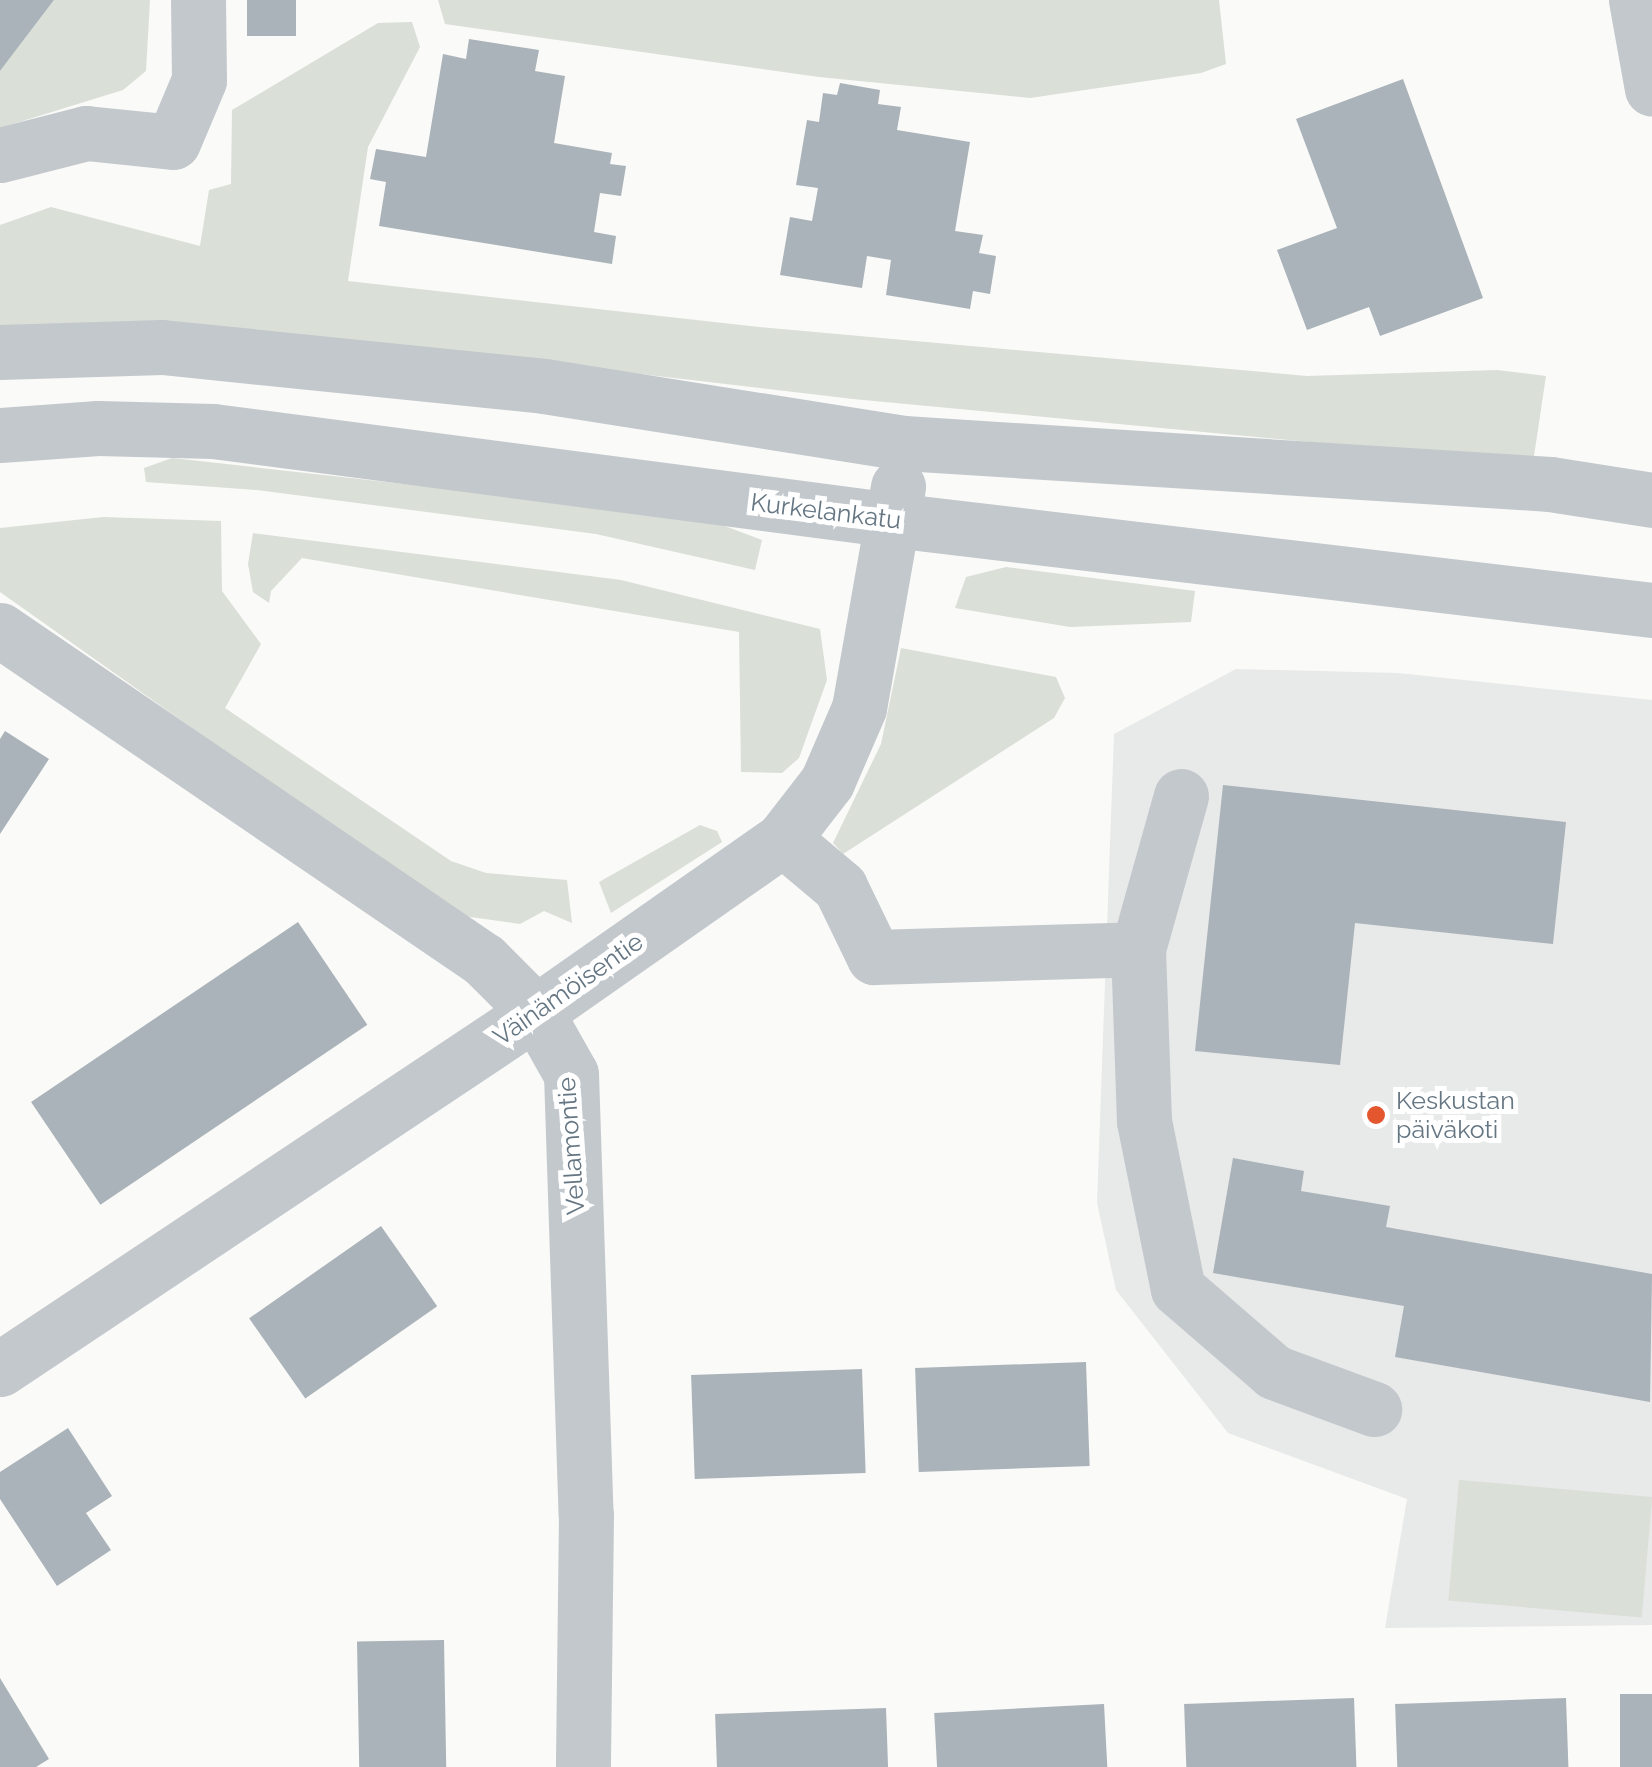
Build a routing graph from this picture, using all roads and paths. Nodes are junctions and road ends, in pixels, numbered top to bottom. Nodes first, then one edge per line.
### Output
1 (198, 0) edge
2 (1636, 0) edge
3 (1652, 89) edge
4 (0, 155) edge
5 (0, 352) edge
6 (0, 435) edge
7 (904, 443) junction
8 (1652, 500) edge
9 (893, 520) junction
10 (1652, 609) edge
11 (0, 630) edge
12 (1181, 796) dead end
13 (783, 840) junction
14 (1138, 949) junction
15 (536, 1012) junction
16 (0, 1369) edge
17 (1374, 1409) dead end
18 (583, 1767) edge

1 - 4 street
2 - 3 street
5 - 7 street
6 - 9 street, Kurkelankatu
7 - 8 street
7 - 9 street, Väinämöisentie
9 - 10 street, Kurkelankatu
9 - 13 street, Väinämöisentie
11 - 15 street, Vellamontie
12 - 14 street
13 - 14 street
13 - 15 street, Väinämöisentie
14 - 17 street
15 - 16 street, Väinämöisentie
15 - 18 street, Vellamontie

